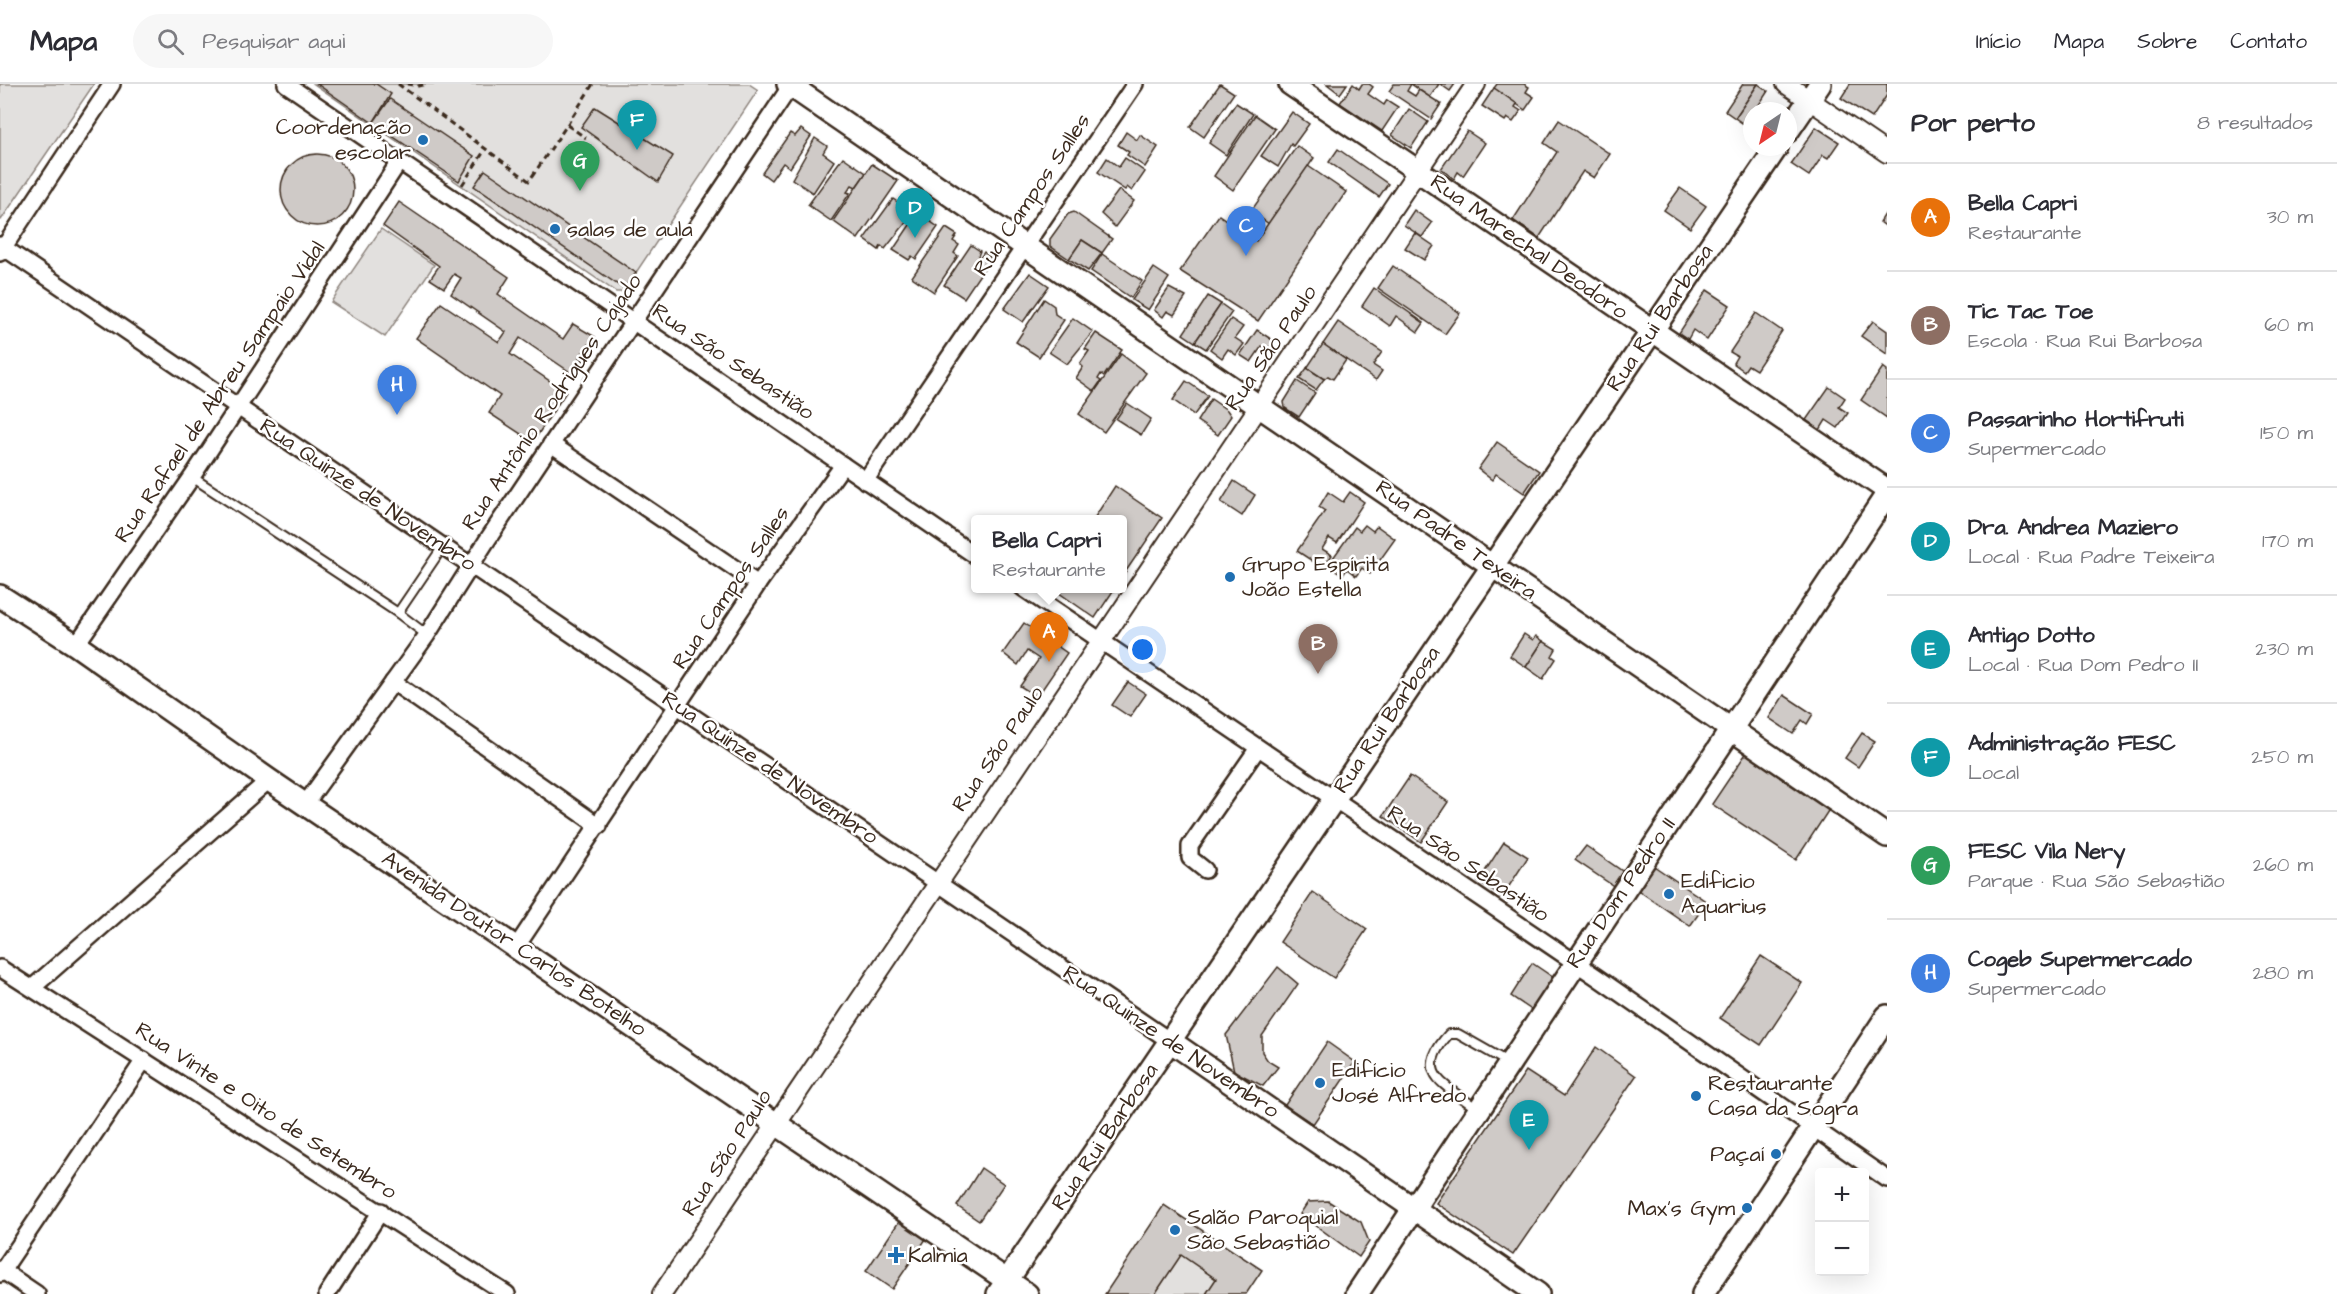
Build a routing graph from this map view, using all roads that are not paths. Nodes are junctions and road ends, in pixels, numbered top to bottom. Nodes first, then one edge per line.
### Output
1 (112, 84) edge
2 (286, 84) edge
3 (790, 84) edge
4 (1135, 84) edge
5 (1290, 84) edge
6 (1476, 84) edge
7 (1786, 84) edge
8 (1815, 92) edge
9 (1797, 118) edge
10 (1887, 153) edge
11 (1771, 156) edge
12 (399, 162) junction
13 (1418, 170) junction
14 (1025, 244) junction
15 (1, 249) edge
16 (633, 321) junction
17 (1651, 331) junction
18 (238, 406) junction
19 (1261, 406) junction
20 (551, 444) junction
21 (843, 465) junction
22 (192, 477) junction
23 (865, 481) junction
24 (1887, 492) edge
25 (444, 545) junction
26 (971, 553) edge
27 (471, 564) junction
28 (1493, 565) junction
29 (758, 584) junction
30 (1030, 593) edge
31 (0, 596) edge
32 (398, 613) junction
33 (427, 635) junction
34 (1100, 641) junction
35 (76, 645) junction
36 (393, 682) junction
37 (678, 705) junction
38 (1730, 729) junction
39 (1258, 748) junction
40 (269, 780) junction
41 (1333, 799) junction
42 (306, 803) junction
43 (599, 826) junction
44 (1887, 836) edge
45 (1205, 870) dead end
46 (937, 882) junction
47 (517, 946) junction
48 (1574, 963) junction
49 (0, 968) edge
50 (32, 988) junction
51 (1887, 1016) edge
52 (1170, 1041) junction
53 (144, 1060) junction
54 (1509, 1063) junction
55 (1478, 1110) junction
56 (776, 1123) junction
57 (1813, 1127) junction
58 (1887, 1179) edge
59 (1414, 1208) junction
60 (381, 1211) junction
61 (1, 1271) edge
62 (1003, 1287) edge
63 (37, 1294) edge
64 (327, 1294) edge
65 (507, 1294) edge
66 (662, 1294) edge
67 (1027, 1294) edge
68 (1357, 1294) edge
69 (1538, 1294) edge
70 (1703, 1294) edge

1 - 15 street
2 - 12 street, Rua São Sebastião
3 - 14 main road, Rua Padre Texeira
3 - 16 street, Rua Antônio Rodrigues Cajado
4 - 14 street, Rua Campos Salles
5 - 13 main road, Rua Marechal Deodoro
6 - 13 street, Rua São Paulo
7 - 8 street
8 - 9 main road
8 - 10 street
11 - 17 main road, Rua Rui Barbosa
12 - 16 street, Rua São Sebastião
12 - 18 street, Rua Rafael de Abreu Sampaio Vidal
13 - 17 main road, Rua Marechal Deodoro
13 - 19 street, Rua São Paulo
14 - 19 main road, Rua Padre Texeira
14 - 23 street, Rua Campos Salles
15 - 18 street, Rua Quinze de Novembro
16 - 20 street, Rua Antônio Rodrigues Cajado
16 - 21 street, Rua São Sebastião
17 - 24 main road, Rua Marechal Deodoro
17 - 28 main road, Rua Rui Barbosa
18 - 22 street, Rua Rafael de Abreu Sampaio Vidal
18 - 25 street, Rua Quinze de Novembro
19 - 28 main road, Rua Padre Texeira
19 - 34 street, Rua São Paulo
20 - 27 street, Rua Antônio Rodrigues Cajado
20 - 29 street
21 - 23 street, Rua São Sebastião
21 - 29 street, Rua Campos Salles
22 - 32 lane
22 - 35 street, Rua Rafael de Abreu Sampaio Vidal
23 - 26 street, Rua São Sebastião
24 - 38 main road, Rua Dom Pedro II
25 - 27 street, Rua Quinze de Novembro
25 - 32 lane
27 - 33 street, Rua Antônio Rodrigues Cajado
27 - 37 street, Rua Quinze de Novembro
28 - 38 main road, Rua Padre Texeira
28 - 41 main road, Rua Rui Barbosa
29 - 37 street, Rua Campos Salles
30 - 34 street, Rua São Sebastião
31 - 35 main road, Avenida Doutor Carlos Botelho
32 - 33 lane
33 - 36 street, Rua Antônio Rodrigues Cajado
34 - 39 street, Rua São Sebastião
34 - 46 street, Rua São Paulo
35 - 40 main road, Avenida Doutor Carlos Botelho
36 - 42 street, Rua Antônio Rodrigues Cajado
36 - 43 street
37 - 43 street, Rua Campos Salles
37 - 46 street, Rua Quinze de Novembro
38 - 44 main road, Rua Padre Texeira
38 - 48 main road, Rua Dom Pedro II
39 - 41 street, Rua São Sebastião
39 - 45 street
40 - 42 main road, Avenida Doutor Carlos Botelho
40 - 50 street
41 - 48 street, Rua São Sebastião
41 - 52 main road, Rua Rui Barbosa
42 - 47 main road, Avenida Doutor Carlos Botelho
43 - 47 street, Rua Campos Salles
46 - 52 street, Rua Quinze de Novembro
46 - 56 street, Rua São Paulo
47 - 56 main road, Avenida Doutor Carlos Botelho
48 - 54 main road, Rua Dom Pedro II
48 - 57 street, Rua São Sebastião
49 - 50 street, Rua Vinte e Oito de Setembro
50 - 53 street, Rua Vinte e Oito de Setembro
51 - 57 main road
52 - 59 main road, Rua Quinze de Novembro
52 - 62 main road, Rua Rui Barbosa
53 - 60 street, Rua Vinte e Oito de Setembro
53 - 61 street
54 - 55 main road, Rua Dom Pedro II
54 - 55 lane
55 - 59 main road, Rua Dom Pedro II
56 - 62 main road, Avenida Doutor Carlos Botelho
56 - 66 street, Rua São Paulo
57 - 58 street, Rua São Sebastião
57 - 70 main road
59 - 68 main road, Rua Dom Pedro II
59 - 69 main road, Rua Quinze de Novembro
60 - 64 street
60 - 65 street, Rua Vinte e Oito de Setembro
61 - 63 street
62 - 67 main road, Avenida Doutor Carlos Botelho

